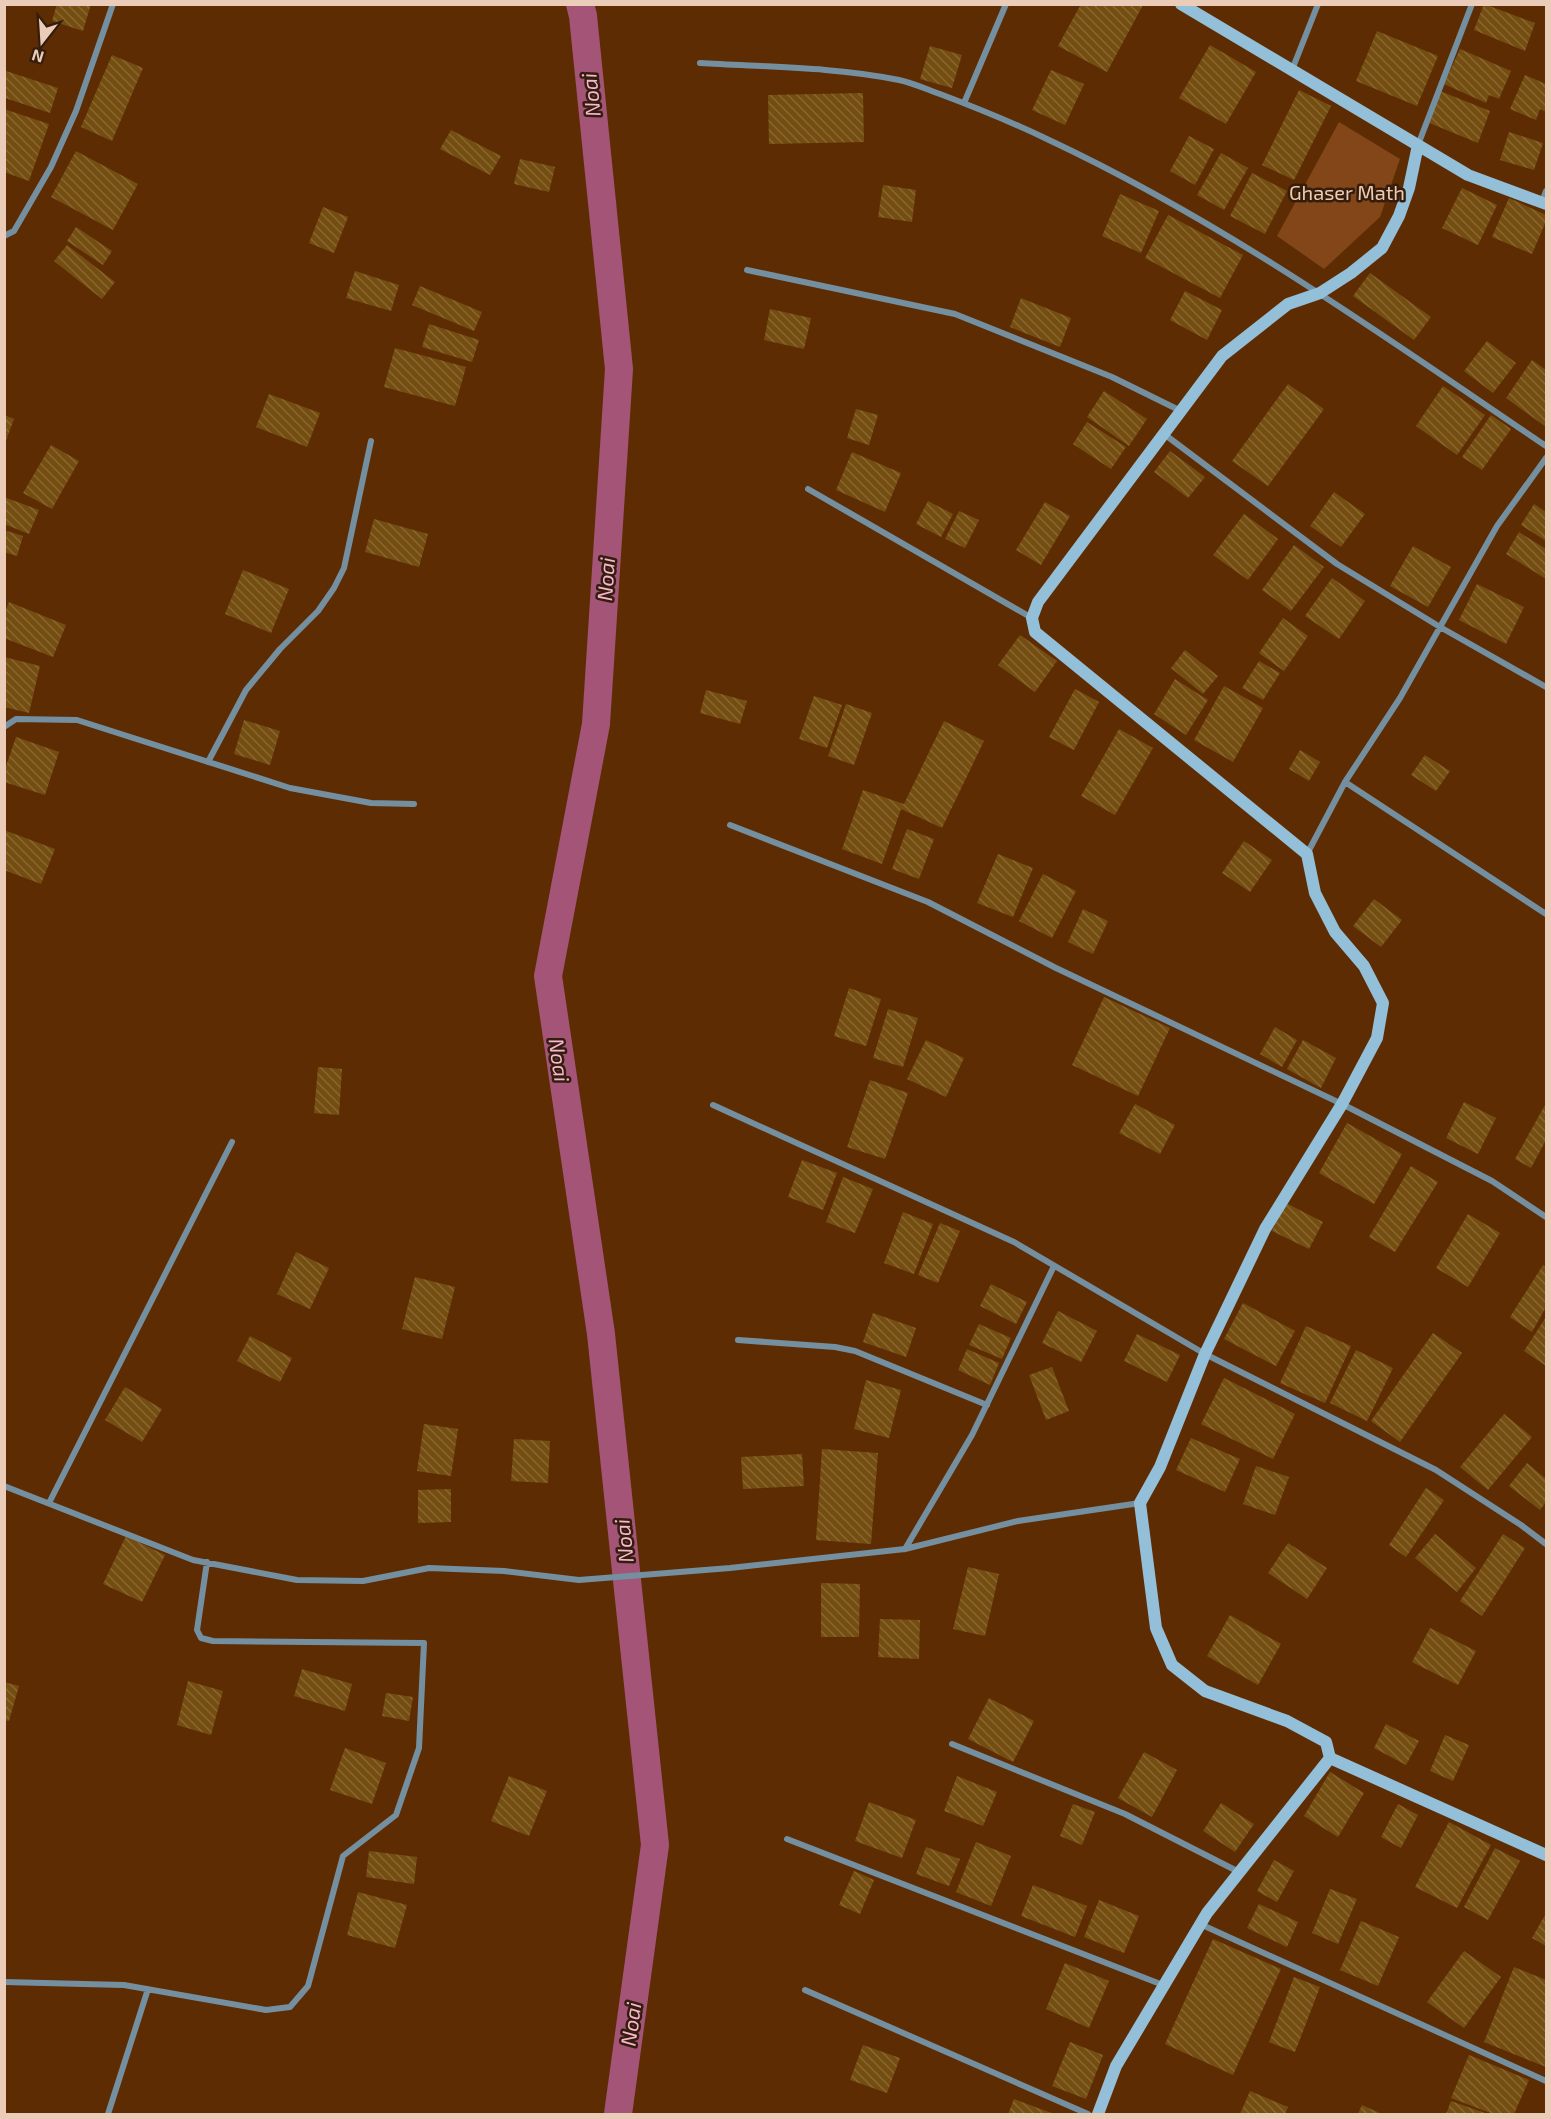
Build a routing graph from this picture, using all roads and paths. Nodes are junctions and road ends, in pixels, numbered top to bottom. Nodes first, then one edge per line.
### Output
1 (113, 4) edge
2 (1006, 4) edge
3 (1181, 4) edge
4 (1318, 4) edge
5 (1472, 4) edge
6 (700, 63) dead end
7 (1292, 70) junction
8 (964, 103) junction
9 (1418, 145) junction
10 (1545, 199) edge
11 (4, 236) edge
12 (747, 270) dead end
13 (1320, 293) junction
14 (1181, 411) junction
15 (1163, 434) junction
16 (371, 441) dead end
17 (1546, 446) edge
18 (1546, 458) edge
19 (808, 489) dead end
20 (1032, 618) junction
21 (1440, 627) junction
22 (1546, 687) edge
23 (4, 727) edge
24 (208, 762) junction
25 (1345, 783) junction
26 (414, 804) dead end
27 (730, 825) dead end
28 (1307, 854) junction
29 (1546, 914) edge
30 (1342, 1104) junction
31 (713, 1105) dead end
32 (232, 1142) dead end
33 (1546, 1217) edge
34 (1054, 1266) junction
35 (738, 1340) dead end
36 (1205, 1354) junction
37 (987, 1405) junction
38 (4, 1485) edge
39 (49, 1503) junction
40 (1140, 1503) junction
41 (1546, 1544) edge
42 (905, 1549) junction
43 (207, 1562) junction
44 (952, 1744) dead end
45 (1330, 1758) junction
46 (786, 1839) dead end
47 (1546, 1856) edge
48 (1241, 1873) junction
49 (1200, 1924) junction
50 (4, 1983) edge
51 (1163, 1985) junction
52 (147, 1989) junction
53 (806, 1990) dead end
54 (1546, 2081) edge
55 (108, 2115) edge
56 (1088, 2115) edge
57 (1098, 2115) edge

1 - 11 street
2 - 8 street
3 - 7 street
4 - 7 street
5 - 9 street
6 - 8 street
7 - 9 street
8 - 13 street
9 - 10 street
9 - 13 street
12 - 14 street
13 - 14 street
13 - 17 street
14 - 15 street
15 - 20 street
15 - 21 street
16 - 24 street
18 - 21 street
19 - 20 street
20 - 28 street
21 - 22 street
21 - 25 street
23 - 24 street
24 - 26 street
25 - 28 street
25 - 29 street
27 - 30 street
28 - 30 street
30 - 33 street
30 - 36 street
31 - 34 street
32 - 39 street
34 - 36 street
34 - 37 street
35 - 37 street
36 - 40 street
36 - 41 street
37 - 42 street
38 - 39 street
39 - 43 street
40 - 42 street
40 - 45 street
42 - 43 street
43 - 52 street
44 - 48 street
45 - 47 street
45 - 48 street
46 - 51 street
48 - 49 street
49 - 51 street
49 - 54 street
50 - 52 street
51 - 57 street
52 - 55 street
53 - 56 street

